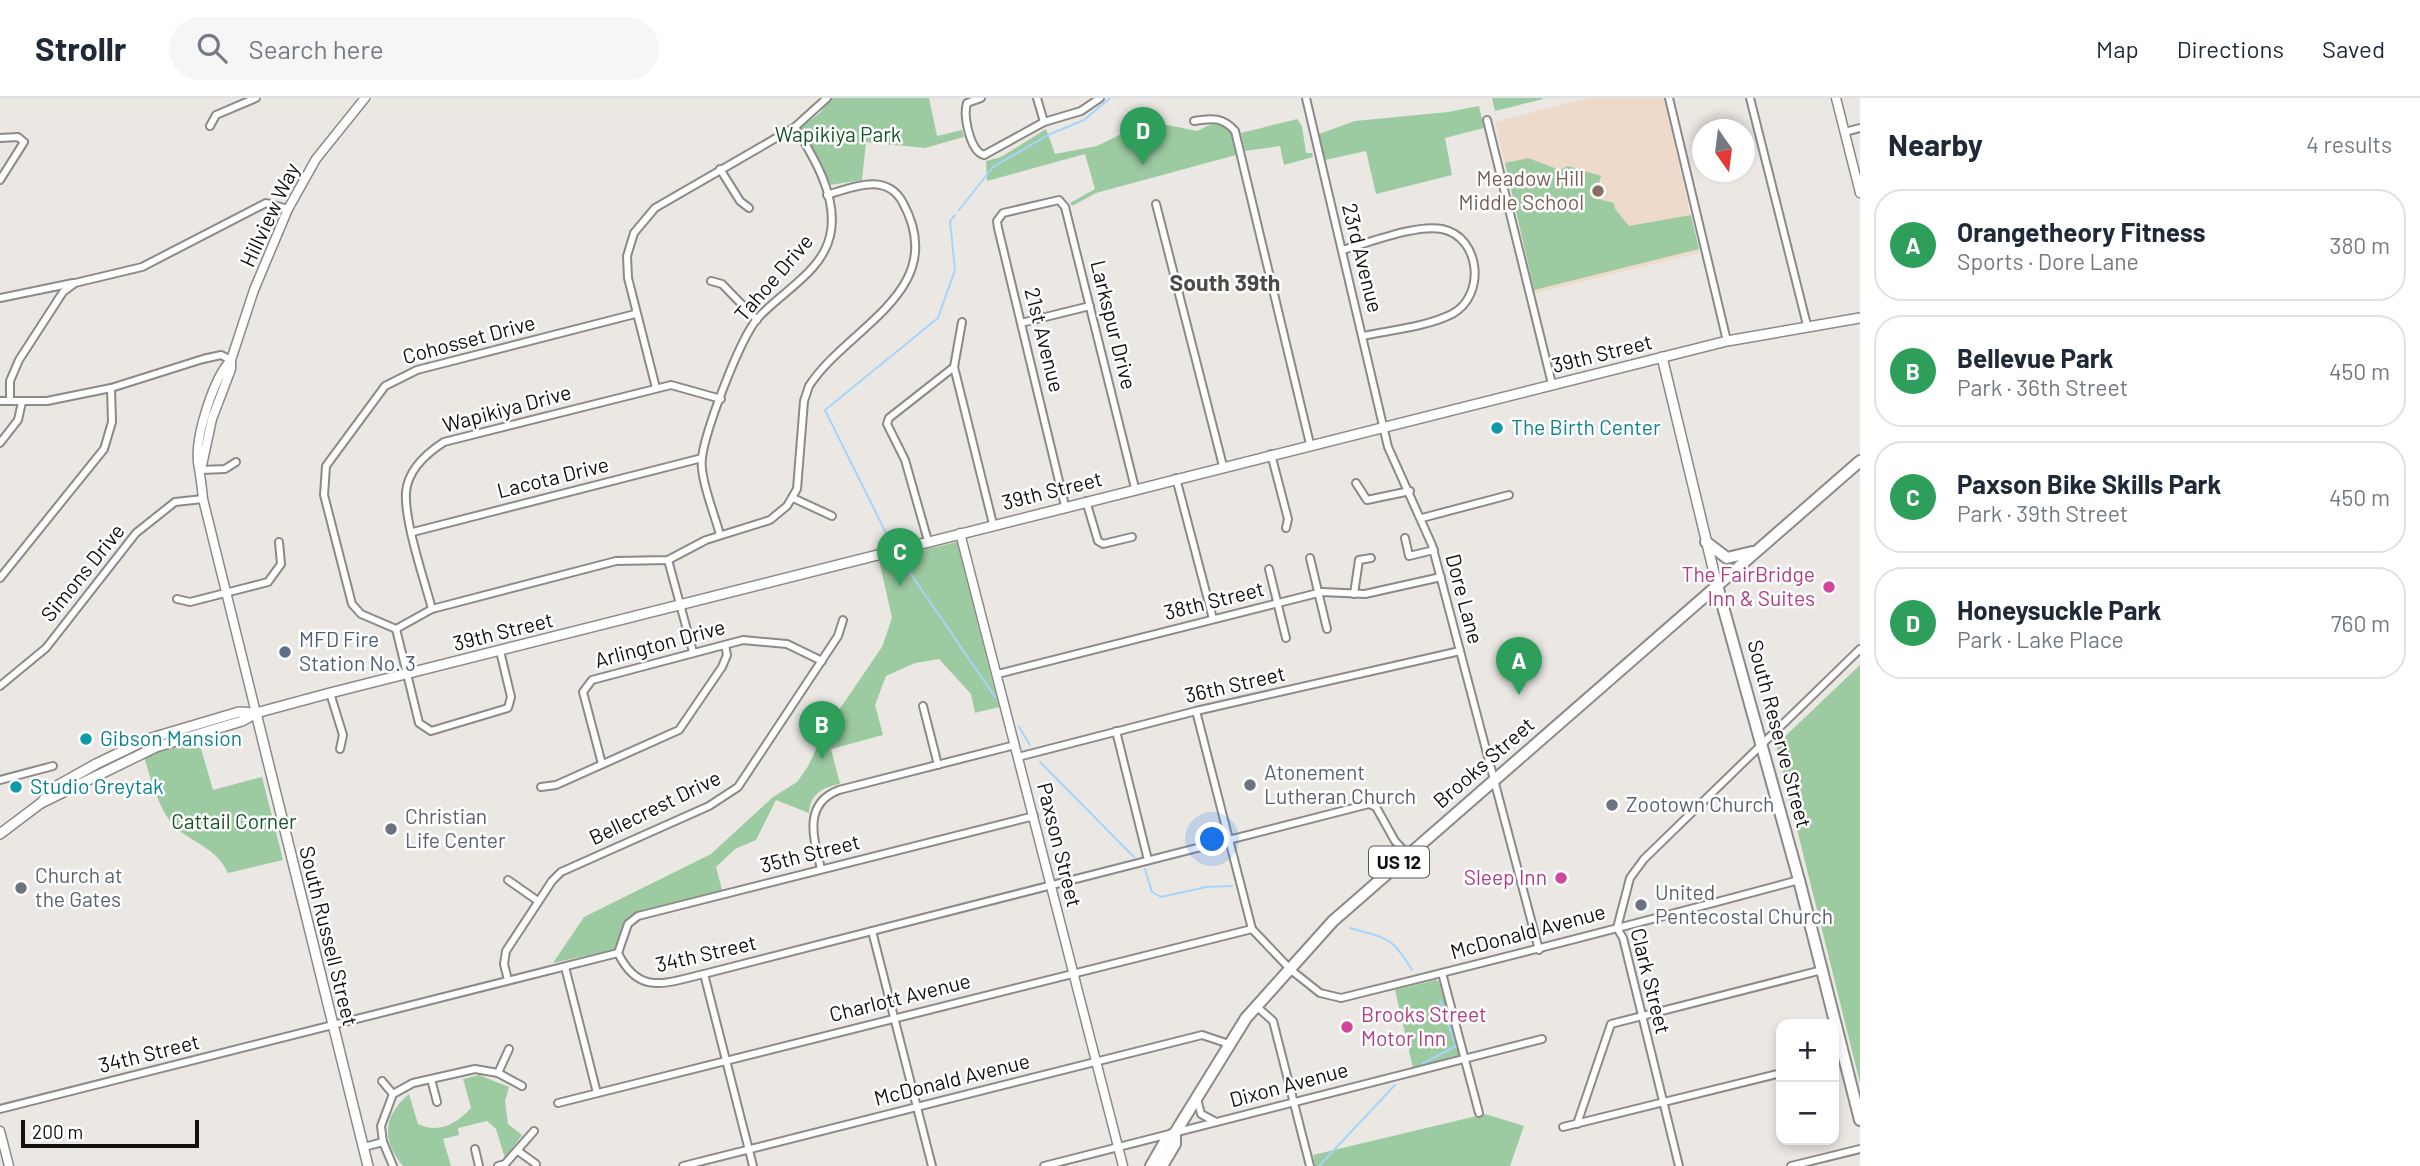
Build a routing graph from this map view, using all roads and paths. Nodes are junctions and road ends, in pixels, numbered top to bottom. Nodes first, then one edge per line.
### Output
1 (256, 98) edge
2 (365, 98) edge
3 (827, 98) edge
4 (981, 98) edge
5 (1037, 98) edge
6 (1100, 98) edge
7 (1306, 98) edge
8 (1669, 98) edge
9 (1749, 98) edge
10 (1836, 98) edge
11 (1487, 120) dead end
12 (1194, 121) dead end
13 (1044, 122) junction
14 (210, 126) dead end
15 (795, 127) junction
16 (1860, 128) edge
17 (1845, 132) junction
18 (0, 138) edge
19 (720, 169) junction
20 (0, 180) edge
21 (1860, 193) edge
22 (827, 195) junction
23 (1156, 204) dead end
24 (1031, 207) joint
25 (749, 208) dead end
26 (288, 209) junction
27 (1342, 250) junction
28 (711, 281) dead end
29 (75, 283) junction
30 (0, 298) edge
31 (1090, 306) junction
32 (635, 314) junction
33 (1860, 318) edge
34 (757, 320) junction
35 (962, 322) dead end
36 (1021, 323) junction
37 (1807, 325) junction
38 (1363, 336) junction
39 (1727, 341) junction
40 (1662, 357) junction
41 (231, 360) junction
42 (954, 366) junction
43 (1552, 384) junction
44 (111, 388) junction
45 (656, 388) junction
46 (721, 399) junction
47 (0, 401) edge
48 (10, 401) junction
49 (22, 402) junction
50 (1384, 426) junction
51 (0, 443) edge
52 (1310, 444) junction
53 (1271, 454) junction
54 (702, 458) junction
55 (1860, 461) edge
56 (236, 462) dead end
57 (1223, 466) junction
58 (201, 470) junction
59 (1176, 478) junction
60 (1356, 483) dead end
61 (1135, 488) junction
62 (1410, 491) junction
63 (1510, 495) dead end
64 (793, 498) junction
65 (203, 499) junction
66 (1086, 500) junction
67 (1065, 506) junction
68 (832, 516) dead end
69 (1422, 517) junction
70 (993, 524) junction
71 (1286, 528) dead end
72 (413, 531) junction
73 (960, 533) junction
74 (720, 535) junction
75 (1132, 537) dead end
76 (1405, 538) dead end
77 (928, 541) junction
78 (279, 542) dead end
79 (1706, 542) junction
80 (1434, 550) junction
81 (1758, 550) junction
82 (1310, 558) dead end
83 (1371, 558) dead end
84 (668, 560) junction
85 (1269, 569) dead end
86 (1441, 577) junction
87 (0, 578) edge
88 (1717, 585) junction
89 (1318, 593) junction
90 (225, 594) junction
91 (1354, 594) junction
92 (177, 599) dead end
93 (1278, 603) junction
94 (680, 605) junction
95 (432, 609) junction
96 (843, 620) dead end
97 (1213, 620) junction
98 (396, 629) junction
99 (1327, 629) dead end
100 (1286, 638) dead end
101 (725, 645) junction
102 (1860, 649) edge
103 (500, 651) junction
104 (1460, 651) junction
105 (693, 652) junction
106 (822, 661) junction
107 (407, 674) junction
108 (998, 674) junction
109 (0, 686) edge
110 (330, 693) junction
111 (923, 706) dead end
112 (1196, 711) junction
113 (256, 713) junction
114 (1116, 731) junction
115 (148, 739) junction
116 (1760, 743) junction
117 (1016, 745) junction
118 (340, 748) dead end
119 (1018, 757) junction
120 (602, 765) junction
121 (938, 765) junction
122 (53, 766) dead end
123 (0, 779) edge
124 (1494, 780) junction
125 (82, 781) junction
126 (541, 787) dead end
127 (41, 803) junction
128 (1034, 816) junction
129 (0, 834) edge
130 (1229, 840) junction
131 (1408, 855) junction
132 (1147, 860) junction
133 (821, 869) junction
134 (508, 880) dead end
135 (1799, 880) junction
136 (1051, 885) junction
137 (538, 901) junction
138 (1617, 928) junction
139 (1252, 929) junction
140 (872, 931) junction
141 (1538, 950) junction
142 (618, 953) junction
143 (565, 967) junction
144 (1289, 967) junction
145 (1822, 970) junction
146 (1073, 972) junction
147 (1442, 973) junction
148 (704, 974) junction
149 (508, 980) junction
150 (1256, 1006) junction
151 (1640, 1016) junction
152 (895, 1017) junction
153 (1831, 1019) edge
154 (333, 1025) junction
155 (1542, 1039) dead end
156 (1229, 1044) junction
157 (509, 1049) dead end
158 (1467, 1059) junction
159 (1839, 1059) edge
160 (727, 1061) junction
161 (1096, 1062) junction
162 (498, 1073) junction
163 (1776, 1074) edge
164 (431, 1079) junction
165 (382, 1081) dead end
166 (522, 1086) dead end
167 (597, 1093) junction
168 (1198, 1093) junction
169 (393, 1094) junction
170 (1294, 1101) junction
171 (437, 1102) dead end
172 (558, 1103) dead end
173 (1663, 1103) junction
174 (916, 1107) junction
175 (0, 1109) edge
176 (1479, 1113) dead end
177 (1860, 1120) edge
178 (1216, 1122) junction
179 (1577, 1124) junction
180 (1563, 1127) dead end
181 (0, 1130) edge
182 (534, 1131) dead end
183 (1175, 1133) junction
184 (383, 1142) junction
185 (363, 1147) junction
186 (1118, 1148) junction
187 (475, 1149) dead end
188 (749, 1149) junction
189 (1860, 1149) edge
190 (518, 1151) junction
191 (3, 1154) edge
192 (706, 1163) edge
193 (536, 1164) dead end
194 (9, 1166) edge
195 (368, 1166) edge
196 (393, 1166) edge
197 (479, 1166) edge
198 (498, 1166) edge
199 (683, 1166) edge
200 (753, 1166) edge
201 (932, 1166) edge
202 (1044, 1166) edge
203 (1123, 1166) edge
204 (1150, 1166) edge
205 (1162, 1166) edge
206 (1310, 1166) edge
207 (1679, 1166) edge
208 (1791, 1166) edge

1 - 14 street
2 - 26 street, Hillview Way
3 - 15 street
4 - 13 street
5 - 13 street
6 - 13 street
7 - 27 street, 23rd Avenue
8 - 39 street
9 - 37 street
10 - 17 street
11 - 43 street
12 - 52 street
15 - 19 street
15 - 22 street, Tahoe Drive
16 - 17 street
17 - 21 street
18 - 20 street
19 - 25 street
19 - 32 street
22 - 34 street, Tahoe Drive
22 - 64 street
23 - 57 street
24 - 31 street, Larkspur Drive
24 - 36 street, 21st Avenue
26 - 29 street
26 - 41 street, Hillview Way
27 - 38 street, 23rd Avenue
27 - 38 street
28 - 34 street
29 - 30 street
29 - 48 street
31 - 36 street
31 - 61 street, Larkspur Drive
32 - 45 street
32 - 98 street, Cohosset Drive
33 - 37 main road, 39th Street
34 - 46 street, Tahoe Drive
35 - 42 street
36 - 67 street, 21st Avenue
37 - 39 main road, 39th Street
38 - 50 street, 23rd Avenue
39 - 40 main road, 39th Street
40 - 43 main road, 39th Street
40 - 79 main road, South Reserve Street
41 - 44 street
41 - 58 street, Hillview Way
42 - 70 street
42 - 77 street
43 - 50 main road, 39th Street
44 - 49 street
44 - 87 street
45 - 46 street, Wapikiya Drive
45 - 72 street, Wapikiya Drive
46 - 54 street, Tahoe Drive
47 - 48 street
48 - 49 street
49 - 51 street
50 - 52 main road, 39th Street
50 - 62 street, Dore Lane
52 - 53 main road, 39th Street
53 - 57 main road, 39th Street
53 - 71 street
54 - 72 street, Lacota Drive
54 - 74 street
55 - 81 highway, Brooks Street
56 - 58 street
57 - 59 main road, 39th Street
58 - 65 street, Hillview Way
59 - 61 main road, 39th Street
59 - 97 street
60 - 62 street
61 - 66 main road, 39th Street
62 - 69 street, Dore Lane
63 - 69 street
64 - 68 street
64 - 74 street
65 - 90 street, Hillview Way
65 - 109 street, Simons Drive
66 - 67 main road, 39th Street
66 - 75 street
67 - 70 main road, 39th Street
69 - 80 street, Dore Lane
70 - 73 main road, 39th Street
72 - 95 street, Wapikiya Drive
73 - 77 main road, 39th Street
73 - 108 street, Paxson Street
74 - 84 street
76 - 80 street
77 - 94 main road, 39th Street
78 - 90 street
79 - 81 highway
79 - 88 main road, South Reserve Street
80 - 86 street, Dore Lane
81 - 88 highway, Brooks Street
82 - 89 street
83 - 91 street
84 - 94 street
84 - 95 street
85 - 93 street
86 - 91 street, 38th Street
86 - 104 street, Dore Lane
88 - 116 highway, South Reserve Street
88 - 124 highway, Brooks Street / US 12
89 - 91 street, 38th Street
89 - 93 street, 38th Street
89 - 99 street
90 - 92 street
90 - 113 street, Hillview Way
93 - 97 street, 38th Street
93 - 100 street
94 - 103 main road, 39th Street
94 - 105 street
95 - 98 street
96 - 106 street, Bellecrest Drive
97 - 108 street, 38th Street
98 - 107 street
101 - 105 street, Arlington Drive
101 - 106 street, Arlington Drive
101 - 120 street
102 - 116 street, Clark Street
103 - 107 main road, 39th Street
103 - 107 street
104 - 112 street, 36th Street
104 - 124 street, Dore Lane
105 - 120 street, Arlington Drive
106 - 137 street, Bellecrest Drive
107 - 110 main road, 39th Street
108 - 117 street, Paxson Street
110 - 113 main road, 39th Street
110 - 118 street
111 - 121 street
112 - 114 street, 36th Street
112 - 130 street
113 - 115 main road
113 - 125 main road
113 - 154 main road, South Russell Street
114 - 119 street, 36th Street
114 - 132 street
115 - 125 main road
115 - 127 main road
116 - 135 highway, South Reserve Street
116 - 138 street, Clark Street
117 - 119 street, Paxson Street
117 - 121 street
119 - 128 street, Paxson Street
120 - 126 street
121 - 133 street
122 - 123 street
124 - 131 highway, Brooks Street / US 12
124 - 141 street, Dore Lane
125 - 127 main road
127 - 129 main road
128 - 133 street, 35th Street
128 - 136 street, Paxson Street
130 - 131 street, 34th Street
130 - 132 street, 34th Street
130 - 139 street
131 - 144 highway, Brooks Street / US 12
132 - 136 street, 34th Street
133 - 142 street, 35th Street
134 - 137 street
135 - 138 street, McDonald Avenue
135 - 145 highway, South Reserve Street
136 - 140 street, 34th Street
136 - 146 street, Paxson Street
137 - 149 street, Bellecrest Drive
138 - 141 street, McDonald Avenue
138 - 151 street, Clark Street
139 - 144 street, McDonald Avenue
139 - 146 street, Charlott Avenue
140 - 148 street, 34th Street
140 - 152 street
141 - 147 street, McDonald Avenue
142 - 143 street, 34th Street
142 - 148 street, 34th Street
143 - 149 street, 34th Street
143 - 167 street
144 - 147 street, McDonald Avenue
144 - 150 highway, Brooks Street / US 12
145 - 151 street
145 - 153 highway, South Reserve Street
146 - 152 street, Charlott Avenue
146 - 161 street, Paxson Street
147 - 158 street
148 - 160 street
149 - 154 street, 34th Street
150 - 156 highway, Brooks Street / US 12
150 - 170 street
151 - 173 street, Clark Street
151 - 179 street
152 - 160 street, Charlott Avenue
152 - 174 street
154 - 175 street, 34th Street
154 - 185 main road, South Russell Street
155 - 158 street, Dixon Avenue
156 - 161 street, McDonald Avenue
156 - 168 highway, Brooks Street / US 12
157 - 162 street
158 - 170 street, Dixon Avenue
158 - 176 street
159 - 177 highway, South Reserve Street
160 - 167 street, Charlott Avenue
160 - 188 street
161 - 174 street, McDonald Avenue
161 - 186 street, Paxson Street
162 - 164 street
162 - 166 street
163 - 173 street
164 - 169 street
164 - 171 street
165 - 169 street
167 - 172 street, Charlott Avenue
168 - 178 street
168 - 183 highway, Brooks Street / US 12
169 - 184 street
170 - 178 street, Dixon Avenue
170 - 206 street
173 - 179 street
173 - 207 street, Clark Street
174 - 188 street, McDonald Avenue
174 - 201 street
178 - 183 street, Dixon Avenue
179 - 180 street
181 - 191 street
182 - 190 street
183 - 186 street, Dixon Avenue
183 - 204 highway, Brooks Street / US 12
183 - 205 highway, Brooks Street / US 12
184 - 185 street
184 - 196 street
185 - 195 main road, South Russell Street
186 - 202 street, Dixon Avenue
186 - 203 street, Paxson Street
187 - 197 street
188 - 192 street, McDonald Avenue
188 - 200 street
189 - 208 street
190 - 193 street
190 - 198 street
191 - 194 street
192 - 199 street, McDonald Avenue

